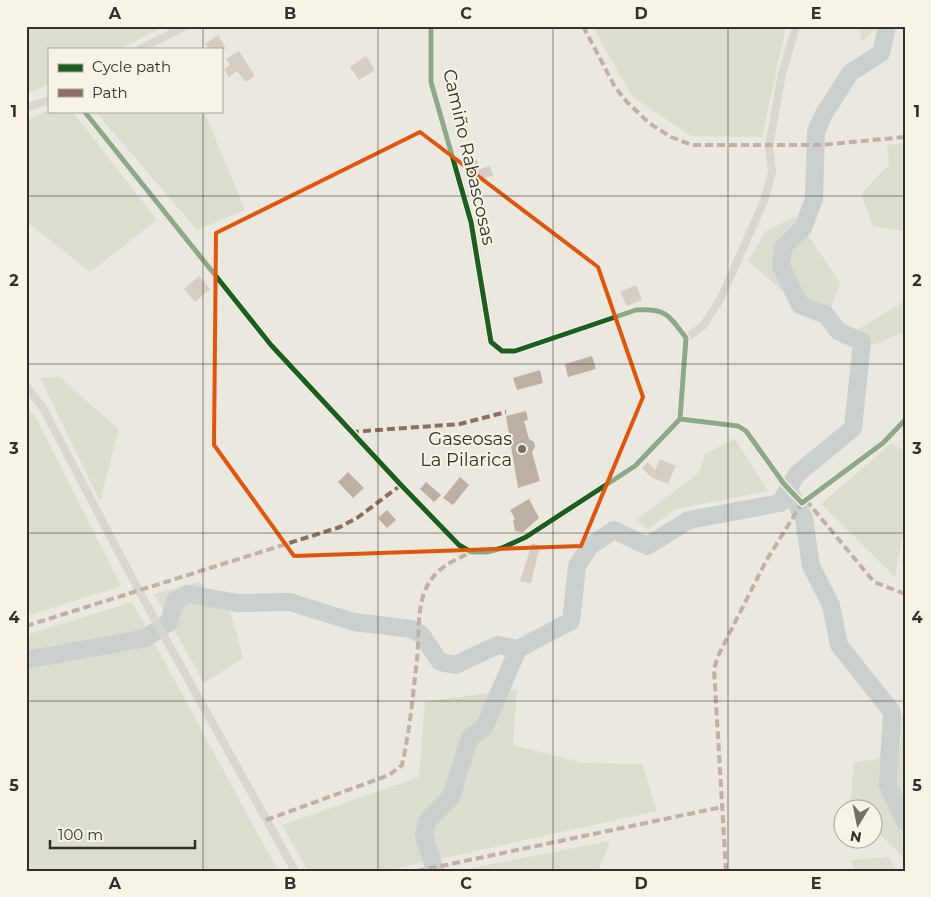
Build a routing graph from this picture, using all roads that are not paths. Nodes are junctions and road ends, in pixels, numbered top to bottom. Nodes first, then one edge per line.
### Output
1 (186, 26) edge
2 (431, 26) edge
3 (796, 26) edge
4 (142, 48) edge
5 (48, 100) edge
6 (26, 108) edge
7 (85, 112) edge
8 (686, 338) junction
9 (26, 386) edge
10 (680, 419) junction
11 (905, 420) edge
12 (295, 871) edge

1 - 4 street
2 - 8 street, Camiño Rabascosas
3 - 8 street
5 - 6 street
7 - 10 street
8 - 10 street
9 - 12 street
10 - 11 street

